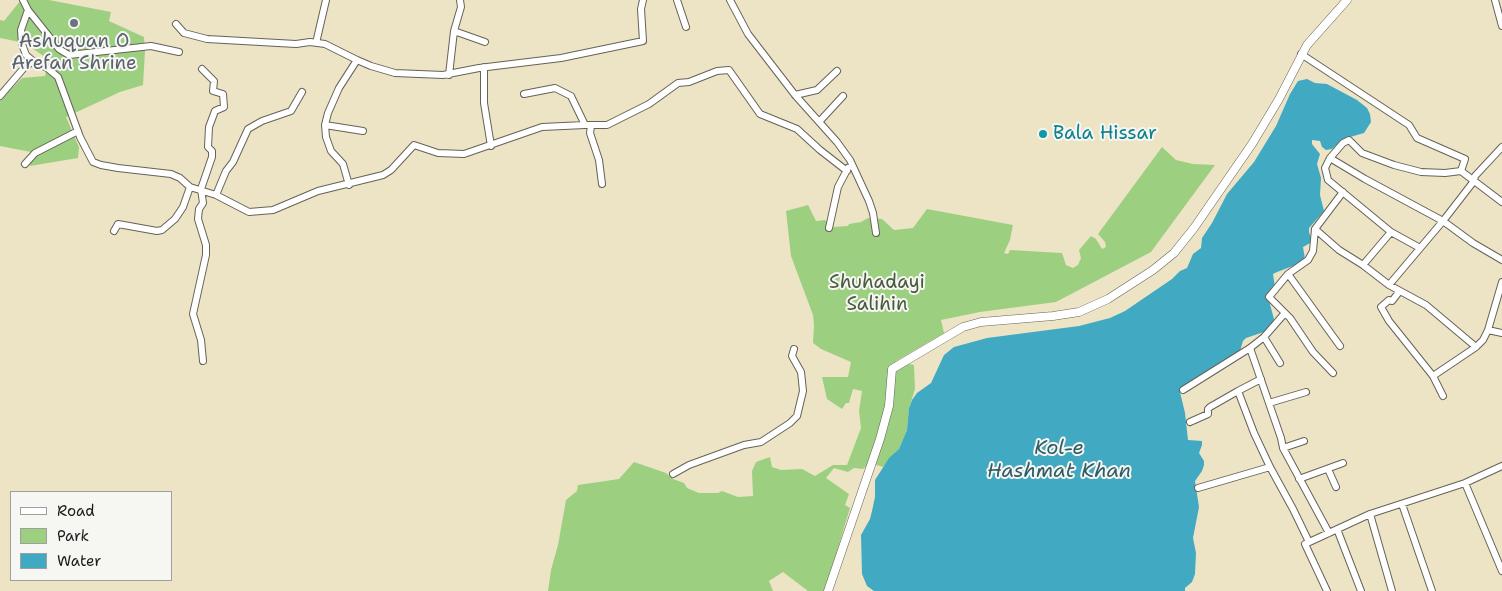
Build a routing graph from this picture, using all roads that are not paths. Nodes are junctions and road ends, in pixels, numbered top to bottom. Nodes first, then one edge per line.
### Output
1 (23, 0) edge
2 (326, 0) edge
3 (460, 0) edge
4 (643, 0) edge
5 (677, 0) edge
6 (730, 0) edge
7 (1347, 0) edge
8 (1495, 0) edge
9 (28, 10) junction
10 (176, 24) dead end
11 (686, 26) dead end
12 (1502, 26) edge
13 (454, 31) junction
14 (485, 42) dead end
15 (316, 43) junction
16 (179, 52) dead end
17 (1302, 54) junction
18 (356, 60) junction
19 (33, 61) junction
20 (484, 67) junction
21 (202, 68) dead end
22 (838, 71) dead end
23 (449, 75) junction
24 (302, 92) dead end
25 (524, 94) dead end
26 (796, 94) junction
27 (0, 96) edge
28 (843, 96) dead end
29 (820, 122) junction
30 (325, 125) junction
31 (588, 126) junction
32 (78, 131) junction
33 (363, 131) dead end
34 (491, 146) junction
35 (1502, 146) edge
36 (1330, 158) junction
37 (850, 162) junction
38 (25, 164) dead end
39 (847, 171) junction
40 (1461, 171) junction
41 (1474, 181) junction
42 (602, 184) dead end
43 (349, 185) junction
44 (190, 187) junction
45 (201, 189) junction
46 (1343, 192) junction
47 (216, 195) junction
48 (1502, 202) edge
49 (1443, 220) junction
50 (829, 228) dead end
51 (1315, 229) junction
52 (114, 231) dead end
53 (1391, 232) junction
54 (876, 233) dead end
55 (1420, 248) junction
56 (1502, 260) edge
57 (1362, 265) junction
58 (1288, 274) junction
59 (1502, 282) edge
60 (1389, 285) junction
61 (1398, 292) junction
62 (1285, 313) junction
63 (1488, 330) junction
64 (1502, 333) edge
65 (1264, 337) junction
66 (1340, 346) dead end
67 (1476, 347) junction
68 (1250, 348) junction
69 (794, 349) dead end
70 (203, 361) dead end
71 (1280, 363) dead end
72 (1332, 372) dead end
73 (1433, 376) junction
74 (1261, 379) junction
75 (1183, 390) dead end
76 (1238, 391) junction
77 (1306, 392) dead end
78 (1443, 396) dead end
79 (1270, 403) junction
80 (1190, 422) dead end
81 (1304, 441) dead end
82 (1283, 448) junction
83 (1343, 464) dead end
84 (1502, 466) edge
85 (1270, 467) junction
86 (1328, 469) junction
87 (673, 474) dead end
88 (1299, 479) junction
89 (1465, 483) junction
90 (1336, 486) dead end
91 (1198, 488) dead end
92 (1402, 504) junction
93 (1370, 514) junction
94 (1337, 529) junction
95 (1329, 533) junction
96 (1308, 542) junction
97 (1502, 571) edge
98 (828, 591) edge
99 (1327, 591) edge
100 (1361, 591) edge
101 (1392, 591) edge
102 (1432, 591) edge

1 - 9 street
2 - 15 street
3 - 13 street
4 - 20 street
5 - 11 street
6 - 26 street
7 - 17 street
8 - 12 street
9 - 16 street
9 - 19 street
10 - 15 street
13 - 14 street
13 - 23 street
15 - 18 street
17 - 40 street
17 - 98 street
18 - 23 street
18 - 30 street
19 - 27 street
19 - 32 street
20 - 23 street
20 - 34 street
21 - 45 street
22 - 26 street
24 - 47 street
25 - 31 street
26 - 29 street
28 - 29 street
29 - 37 street
30 - 33 street
30 - 43 street
31 - 34 street
31 - 39 street
31 - 42 street
32 - 38 street
32 - 44 street
34 - 43 street
35 - 41 street
36 - 40 street
36 - 46 street
36 - 49 street
37 - 39 street
37 - 54 street
39 - 50 street
40 - 41 street
41 - 48 street
41 - 49 street
43 - 47 street
44 - 45 street
44 - 52 street
45 - 47 street
45 - 70 street
46 - 51 street
46 - 53 street
49 - 55 street
49 - 56 street
51 - 57 street
51 - 58 street
53 - 55 street
53 - 57 street
55 - 60 street
57 - 60 street
58 - 62 street
58 - 66 street
59 - 63 street
60 - 61 street
61 - 67 street
61 - 73 street
62 - 65 street
62 - 72 street
63 - 64 street
63 - 67 street
65 - 68 street
65 - 71 street
67 - 73 street
68 - 74 street
68 - 75 street
69 - 87 street
73 - 78 street
74 - 76 street
74 - 79 street
76 - 80 street
76 - 85 street
77 - 79 street
79 - 82 street
81 - 82 street
82 - 88 street
83 - 86 street
84 - 89 street
85 - 91 street
85 - 96 street
86 - 88 street
86 - 90 street
88 - 95 street
89 - 92 street
89 - 97 street
92 - 93 street
92 - 102 street
93 - 94 street
93 - 101 street
94 - 95 street
94 - 100 street
95 - 96 street
96 - 99 street

